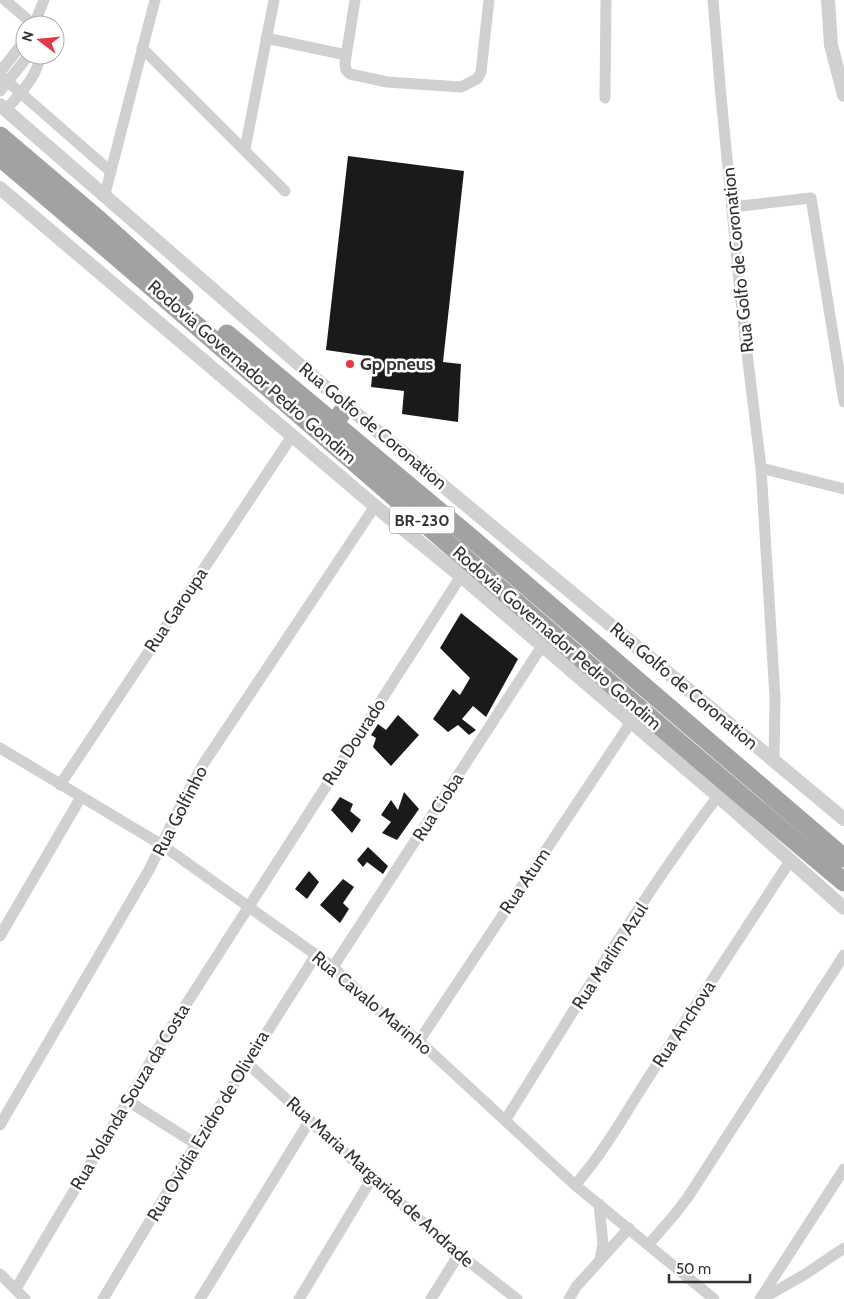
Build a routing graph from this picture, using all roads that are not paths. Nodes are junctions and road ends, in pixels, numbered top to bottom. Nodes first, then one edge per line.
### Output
1 (5, 0) edge
2 (44, 0) edge
3 (155, 0) edge
4 (274, 0) edge
5 (355, 0) edge
6 (489, 0) edge
7 (606, 0) edge
8 (713, 0) edge
9 (828, 0) edge
10 (22, 15) edge
11 (38, 15) edge
12 (266, 38) junction
13 (142, 48) junction
14 (346, 55) junction
15 (15, 56) edge
16 (17, 65) edge
17 (38, 65) edge
18 (3, 76) edge
19 (0, 91) edge
20 (20, 92) junction
21 (844, 95) edge
22 (605, 98) dead end
23 (3, 108) edge
24 (0, 136) edge
25 (245, 149) junction
26 (0, 157) edge
27 (110, 171) junction
28 (0, 188) edge
29 (285, 191) dead end
30 (105, 194) junction
31 (732, 208) junction
32 (844, 402) edge
33 (347, 406) junction
34 (334, 423) junction
35 (292, 436) junction
36 (761, 468) junction
37 (844, 489) edge
38 (376, 506) junction
39 (461, 576) junction
40 (542, 646) junction
41 (631, 722) junction
42 (0, 748) edge
43 (774, 760) junction
44 (60, 785) junction
45 (718, 796) junction
46 (81, 797) junction
47 (844, 819) edge
48 (162, 845) junction
49 (844, 858) edge
50 (790, 861) junction
51 (844, 882) edge
52 (248, 908) junction
53 (844, 908) edge
54 (0, 936) edge
55 (316, 955) junction
56 (844, 955) edge
57 (333, 967) junction
58 (419, 1041) junction
59 (246, 1062) junction
60 (128, 1101) junction
61 (506, 1119) junction
62 (310, 1120) junction
63 (0, 1125) edge
64 (196, 1144) junction
65 (844, 1169) edge
66 (372, 1178) junction
67 (575, 1185) junction
68 (599, 1204) junction
69 (629, 1228) junction
70 (649, 1244) junction
71 (844, 1248) edge
72 (459, 1254) junction
73 (600, 1261) junction
74 (0, 1274) edge
75 (16, 1290) junction
76 (25, 1299) edge
77 (103, 1299) edge
78 (200, 1299) edge
79 (299, 1299) edge
80 (431, 1299) edge
81 (517, 1299) edge
82 (569, 1299) edge
83 (714, 1299) edge
84 (761, 1299) edge

1 - 10 street
2 - 11 street
3 - 13 street
4 - 12 street
5 - 14 street
6 - 14 street
7 - 22 street
8 - 31 street, Rua Golfo de Coronation
9 - 21 street
12 - 14 street
12 - 25 street
13 - 25 street
13 - 27 street
15 - 18 street
16 - 18 street
17 - 20 street
18 - 19 street
18 - 20 street
20 - 23 street
20 - 27 street
23 - 30 street, Rua Golfo de Coronation
24 - 34 highway, Rodovia Governador Pedro Gondim / BR-230
25 - 29 street
26 - 51 highway, Rodovia Governador Pedro Gondim / BR-230
27 - 30 street
28 - 35 street
30 - 33 street, Rua Golfo de Coronation
31 - 32 street
31 - 36 street, Rua Golfo de Coronation
33 - 34 highway
33 - 43 street, Rua Golfo de Coronation
34 - 49 highway, Rodovia Governador Pedro Gondim / BR-230
35 - 38 street
35 - 44 street, Rua Garoupa
36 - 37 street
36 - 43 street, Rua Golfo de Coronation
38 - 39 street
38 - 48 street, Rua Golfinho
39 - 40 street
39 - 52 street, Rua Dourado
40 - 41 street
40 - 57 street, Rua Cioba
41 - 45 street
41 - 58 street, Rua Atum
42 - 44 street, Rua Cavalo Marinho
43 - 47 street, Rua Golfo de Coronation
44 - 46 street, Rua Cavalo Marinho
45 - 50 street
45 - 61 street, Rua Marlim Azul
46 - 48 street, Rua Cavalo Marinho
46 - 54 street
48 - 52 street, Rua Cavalo Marinho
48 - 63 street, Rua Golfinho
50 - 53 street
50 - 67 street, Rua Anchova
52 - 55 street, Rua Cavalo Marinho
52 - 60 street, Rua Yolanda Souza da Costa
55 - 57 street, Rua Cavalo Marinho
55 - 59 street, Rua Ovídia Ezidro de Oliveira
56 - 70 street
57 - 58 street, Rua Cavalo Marinho
58 - 61 street, Rua Cavalo Marinho
59 - 62 street, Rua Maria Margarida de Andrade
59 - 64 street, Rua Ovídia Ezidro de Oliveira
60 - 64 street
60 - 75 street, Rua Yolanda Souza da Costa
61 - 67 street, Rua Cavalo Marinho
62 - 66 street, Rua Maria Margarida de Andrade
62 - 78 street
64 - 77 street, Rua Ovídia Ezidro de Oliveira
65 - 84 street
66 - 72 street, Rua Maria Margarida de Andrade
66 - 79 street
67 - 68 street, Rua Cavalo Marinho
68 - 69 street, Rua Cavalo Marinho
68 - 73 street
69 - 70 street, Rua Cavalo Marinho
69 - 73 street
70 - 83 street, Rua Cavalo Marinho
71 - 84 street
72 - 80 street
72 - 81 street, Rua Maria Margarida de Andrade
73 - 82 street
74 - 75 street
75 - 76 street

